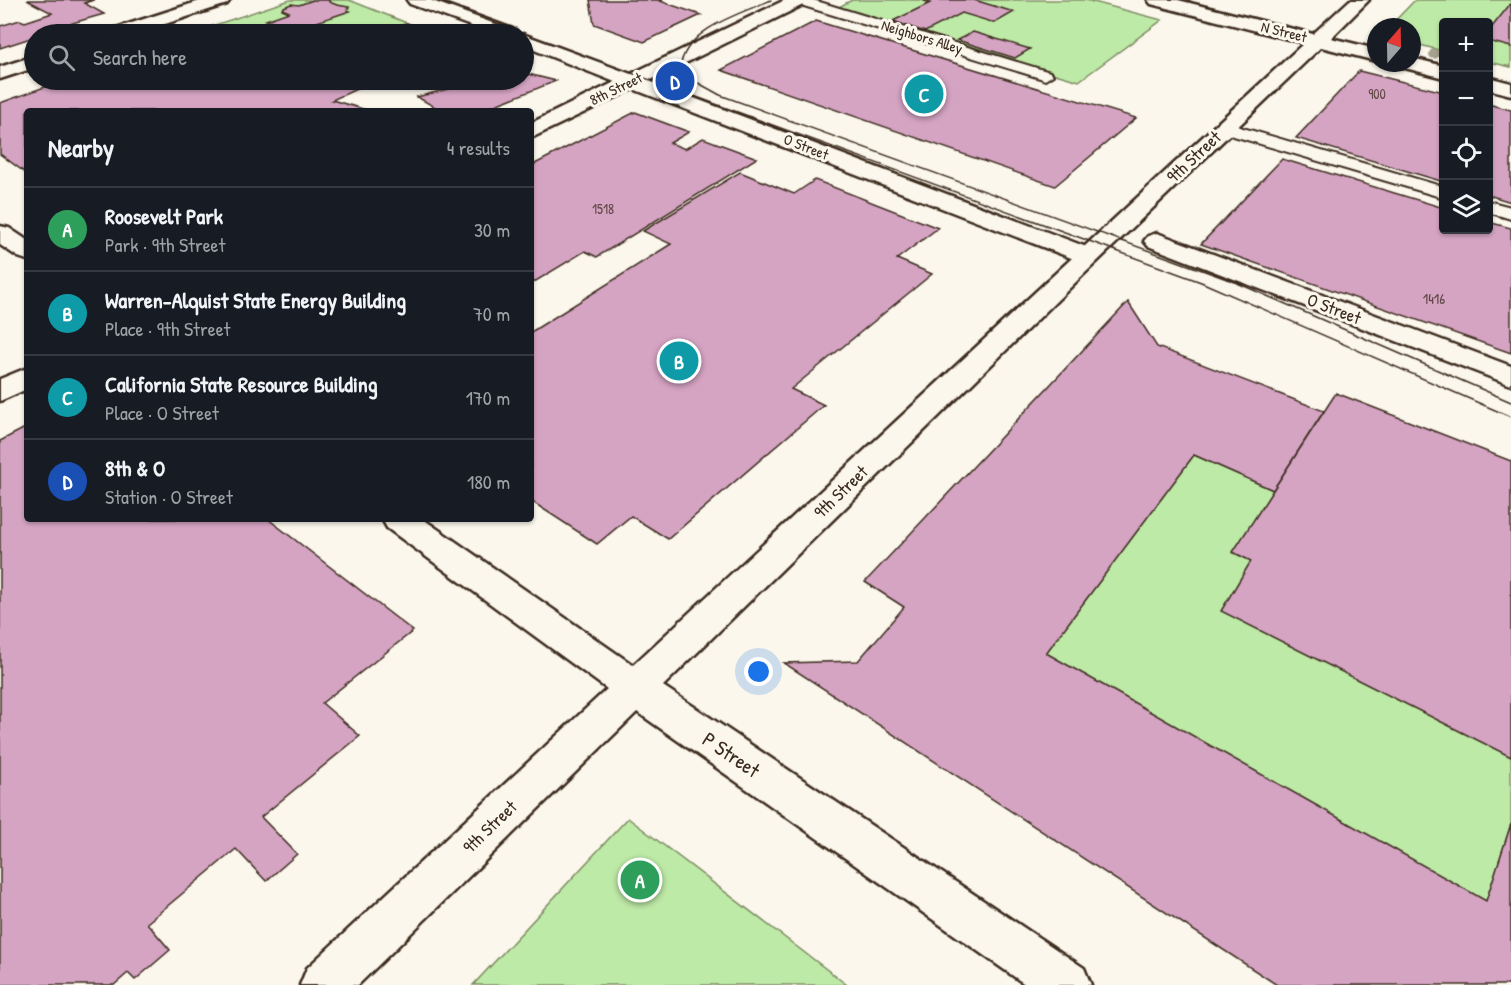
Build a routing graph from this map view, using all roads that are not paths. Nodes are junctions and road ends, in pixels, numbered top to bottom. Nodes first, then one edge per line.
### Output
1 (416, 0) edge
2 (799, 0) edge
3 (1157, 0) edge
4 (1360, 0) edge
5 (211, 1) edge
6 (145, 24) edge
7 (482, 24) edge
8 (1317, 41) junction
9 (534, 44) edge
10 (1367, 53) edge
11 (24, 65) edge
12 (1421, 66) edge
13 (1439, 71) edge
14 (0, 73) edge
15 (1045, 75) dead end
16 (633, 81) junction
17 (1493, 84) edge
18 (1511, 89) edge
19 (1226, 128) junction
20 (534, 130) edge
21 (1439, 191) edge
22 (1493, 208) edge
23 (1511, 213) edge
24 (0, 233) edge
25 (1157, 241) dead end
26 (24, 250) edge
27 (1089, 256) junction
28 (1511, 376) edge
29 (24, 378) edge
30 (0, 390) edge
31 (403, 522) edge
32 (635, 689) junction
33 (324, 985) edge
34 (1067, 985) edge

1 - 7 street
2 - 15 lane, Neighbors Alley
2 - 16 street, 8th Street
3 - 8 street, N Street
4 - 8 street, 9th Street
5 - 6 street
8 - 10 street, N Street
8 - 19 street, 9th Street
9 - 16 street, O Street
11 - 14 street
12 - 13 street
16 - 20 street, 8th Street
16 - 27 street, O Street
17 - 18 street
19 - 21 lane
19 - 27 street, 9th Street
22 - 23 lane
24 - 26 street
25 - 28 street, O Street
27 - 32 street, 9th Street
29 - 30 street
31 - 32 street, P Street
32 - 33 street, 9th Street
32 - 34 street, P Street

